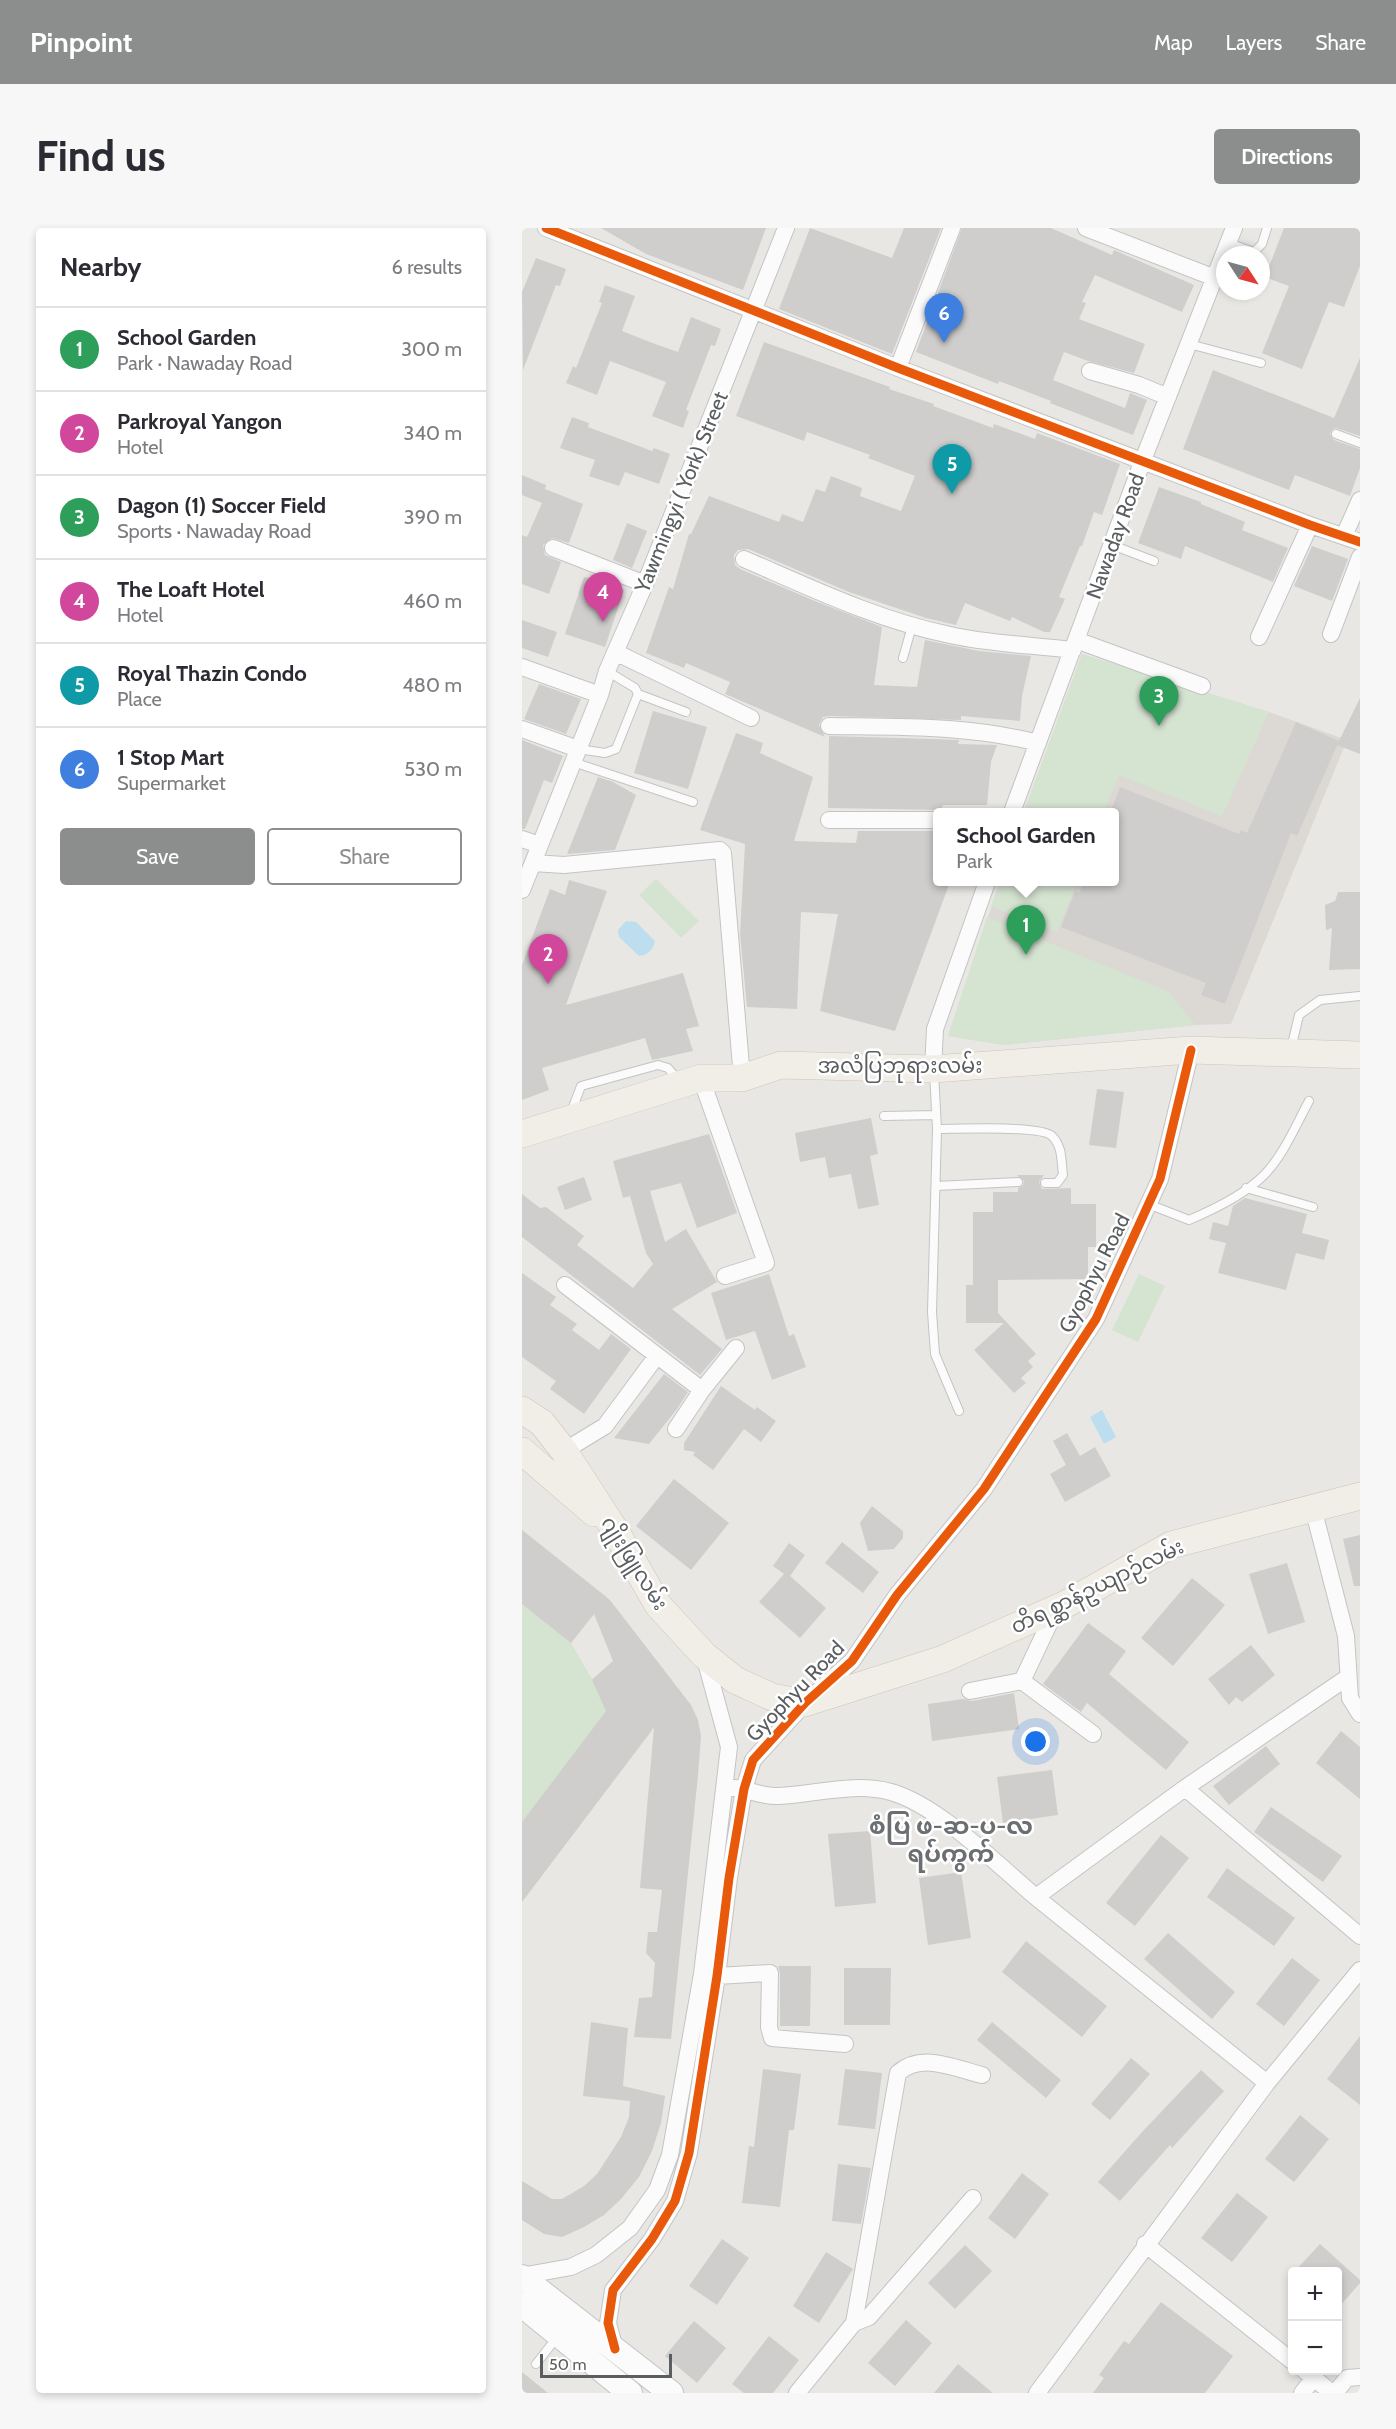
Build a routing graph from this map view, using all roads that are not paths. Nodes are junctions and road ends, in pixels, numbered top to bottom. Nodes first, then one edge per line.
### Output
1 (546, 228) edge
2 (786, 228) edge
3 (952, 228) edge
4 (1086, 228) edge
5 (1267, 228) edge
6 (1231, 236) edge
7 (1215, 278) junction
8 (753, 312) junction
9 (1189, 344) junction
10 (1261, 363) dead end
11 (898, 368) junction
12 (1090, 371) dead end
13 (1168, 397) junction
14 (1336, 434) dead end
15 (1360, 443) edge
16 (1143, 460) junction
17 (1360, 500) edge
18 (1310, 525) junction
19 (1352, 539) edge
20 (1112, 545) junction
21 (553, 548) dead end
22 (1360, 557) edge
23 (744, 559) dead end
24 (1154, 561) dead end
25 (645, 584) junction
26 (912, 626) junction
27 (1331, 634) dead end
28 (1259, 637) dead end
29 (1075, 645) junction
30 (615, 652) junction
31 (903, 658) dead end
32 (522, 667) edge
33 (607, 671) junction
34 (1202, 686) dead end
35 (600, 694) junction
36 (638, 694) junction
37 (686, 712) dead end
38 (751, 718) dead end
39 (829, 726) dead end
40 (522, 729) edge
41 (1038, 743) junction
42 (576, 755) junction
43 (693, 802) dead end
44 (1014, 808) edge
45 (828, 820) dead end
46 (933, 820) edge
47 (522, 839) edge
48 (540, 845) junction
49 (533, 863) junction
50 (986, 886) edge
51 (522, 890) edge
52 (1360, 996) edge
53 (1191, 1050) junction
54 (1290, 1053) junction
55 (1360, 1055) edge
56 (933, 1069) junction
57 (742, 1078) junction
58 (692, 1082) junction
59 (1309, 1101) dead end
60 (936, 1115) junction
61 (884, 1116) dead end
62 (938, 1130) junction
63 (522, 1134) edge
64 (1018, 1182) dead end
65 (1045, 1183) dead end
66 (936, 1186) junction
67 (1246, 1188) junction
68 (1148, 1204) junction
69 (1313, 1207) dead end
70 (725, 1276) dead end
71 (565, 1285) dead end
72 (736, 1348) dead end
73 (656, 1356) junction
74 (702, 1390) junction
75 (522, 1410) edge
76 (959, 1411) dead end
77 (676, 1429) dead end
78 (522, 1451) edge
79 (564, 1451) junction
80 (1360, 1496) edge
81 (1313, 1508) junction
82 (615, 1530) junction
83 (1056, 1609) junction
84 (704, 1654) junction
85 (1348, 1677) junction
86 (1022, 1681) junction
87 (970, 1691) dead end
88 (805, 1703) junction
89 (1360, 1714) edge
90 (1093, 1734) dead end
91 (725, 1786) junction
92 (1185, 1788) junction
93 (744, 1789) junction
94 (1036, 1897) junction
95 (1360, 1936) edge
96 (1360, 1970) edge
97 (717, 1976) junction
98 (845, 2044) dead end
99 (982, 2075) dead end
100 (1267, 2083) junction
101 (973, 2198) dead end
102 (1145, 2244) junction
103 (522, 2276) edge
104 (522, 2305) edge
105 (855, 2323) junction
106 (559, 2335) junction
107 (615, 2349) junction
108 (1288, 2357) edge
109 (536, 2364) dead end
110 (1309, 2375) edge
111 (1310, 2375) edge
112 (1360, 2377) edge
113 (630, 2393) edge
114 (671, 2393) edge
115 (797, 2393) edge
116 (1037, 2393) edge
117 (1302, 2393) edge
118 (1334, 2393) edge

1 - 8 street
2 - 8 street, Yawmingyi ( York) Street
3 - 11 street
4 - 7 street
5 - 6 lane
6 - 7 street, Nawaday Road
7 - 9 street, Nawaday Road
8 - 11 street
8 - 25 street, Yawmingyi ( York) Street
9 - 10 lane
9 - 13 street, Nawaday Road
11 - 16 street
12 - 13 street
13 - 16 street, Nawaday Road
14 - 15 lane
16 - 18 street
16 - 20 street, Nawaday Road
17 - 19 street
18 - 19 street
18 - 28 street
20 - 24 lane
20 - 29 street, Nawaday Road
21 - 25 street
22 - 27 street
23 - 26 street
25 - 30 street, Yawmingyi ( York) Street
26 - 29 street
26 - 31 lane
29 - 34 street
29 - 41 street, Nawaday Road
30 - 33 street, Yawmingyi ( York) Street
30 - 38 street
32 - 35 street
33 - 35 street, Yawmingyi ( York) Street
33 - 36 lane
35 - 42 street, Yawmingyi ( York) Street
36 - 37 lane
36 - 42 lane
39 - 41 street
40 - 42 street
41 - 44 street, Nawaday Road
42 - 43 lane
42 - 48 street, Yawmingyi ( York) Street
45 - 46 street
47 - 48 street
48 - 49 street, Yawmingyi ( York) Street
49 - 51 street, Yawmingyi ( York) Street
49 - 57 street
50 - 56 street
52 - 54 lane
53 - 54 main road, အလံပြဘုရားလမ်း
53 - 56 main road, အလံပြဘုရားလမ်း
53 - 68 street, Gyophyu Road
54 - 55 main road, အလံပြဘုရားလမ်း
56 - 57 main road, အလံပြဘုရားလမ်း
56 - 60 lane
57 - 58 main road, အလံပြဘုရားလမ်း
58 - 63 main road, အလံပြဘုရားလမ်း
58 - 70 street
59 - 67 lane
60 - 61 lane
60 - 62 lane
62 - 65 lane
62 - 66 lane
64 - 66 lane
66 - 76 lane
67 - 68 lane
67 - 69 lane
68 - 88 street, Gyophyu Road
71 - 73 street
72 - 74 street
73 - 74 street
73 - 79 street
74 - 77 street
75 - 79 main road, ဂျိုးဖြူလမ်း
78 - 82 main road
79 - 82 main road, ဂျိုးဖြူလမ်း
80 - 81 main road, တိရစ္ဆာန်ဥယျာဉ်လမ်း
81 - 83 main road, တိရစ္ဆာန်ဥယျာဉ်လမ်း
81 - 85 street
82 - 84 main road, ဂျိုးဖြူလမ်း
83 - 86 street
83 - 88 main road, တိရစ္ဆာန်ဥယျာဉ်လမ်း
84 - 88 main road, ဂျိုးဖြူလမ်း
84 - 91 street, Gyophyu Road
85 - 89 street
85 - 92 street
86 - 87 street
86 - 90 street
88 - 93 street, Gyophyu Road
91 - 93 street
91 - 103 street, Gyophyu Road
92 - 94 street
92 - 95 street
93 - 94 street
93 - 97 street, Gyophyu Road
94 - 100 street
96 - 100 street
97 - 98 street
97 - 107 street, Gyophyu Road
99 - 105 street
100 - 102 street
101 - 105 street
102 - 108 street
102 - 116 street
103 - 107 main road
104 - 106 main road
105 - 115 street
106 - 109 lane
106 - 113 main road
107 - 114 main road
110 - 117 street
111 - 118 street
112 - 118 street

